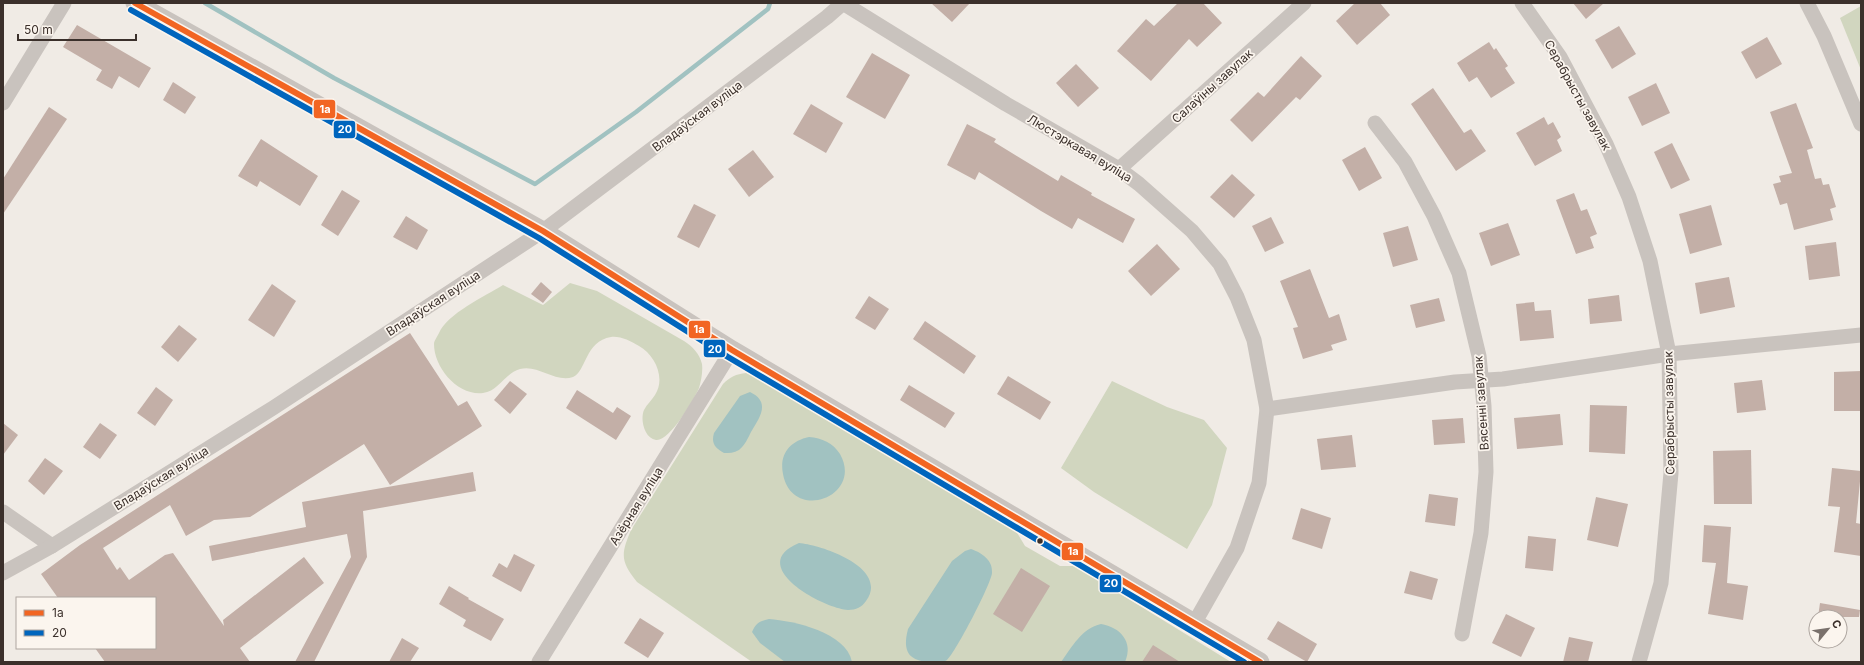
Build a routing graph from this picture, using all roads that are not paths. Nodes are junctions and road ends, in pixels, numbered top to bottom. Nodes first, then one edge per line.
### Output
1 (64, 3) edge
2 (135, 3) edge
3 (843, 3) edge
4 (1304, 3) edge
5 (1522, 3) edge
6 (1807, 3) edge
7 (3, 103) edge
8 (1375, 123) dead end
9 (1861, 124) edge
10 (1119, 169) junction
11 (543, 231) junction
12 (1861, 335) edge
13 (732, 350) junction
14 (1670, 354) junction
15 (1482, 380) junction
16 (1267, 409) junction
17 (3, 512) edge
18 (52, 546) junction
19 (3, 573) edge
20 (1195, 622) junction
21 (1462, 634) dead end
22 (539, 662) edge
23 (1260, 662) edge
24 (1639, 662) edge

1 - 7 street
2 - 11 street
3 - 10 street, Люстэркавая вуліца
3 - 11 street, Владаўская вуліца
4 - 10 street, Салаўіны завулак
5 - 14 street, Серабрысты завулак
6 - 9 street
8 - 15 street, Вясенні завулак
10 - 16 street, Люстэркавая вуліца
11 - 13 street
11 - 18 street, Владаўская вуліца
12 - 14 street
13 - 20 street
13 - 22 street, Азёрная вуліца
14 - 15 street
14 - 24 street, Серабрысты завулак
15 - 16 street
15 - 21 street, Вясенні завулак
16 - 20 street, Люстэркавая вуліца
17 - 18 street
18 - 19 street, Владаўская вуліца
20 - 23 street

